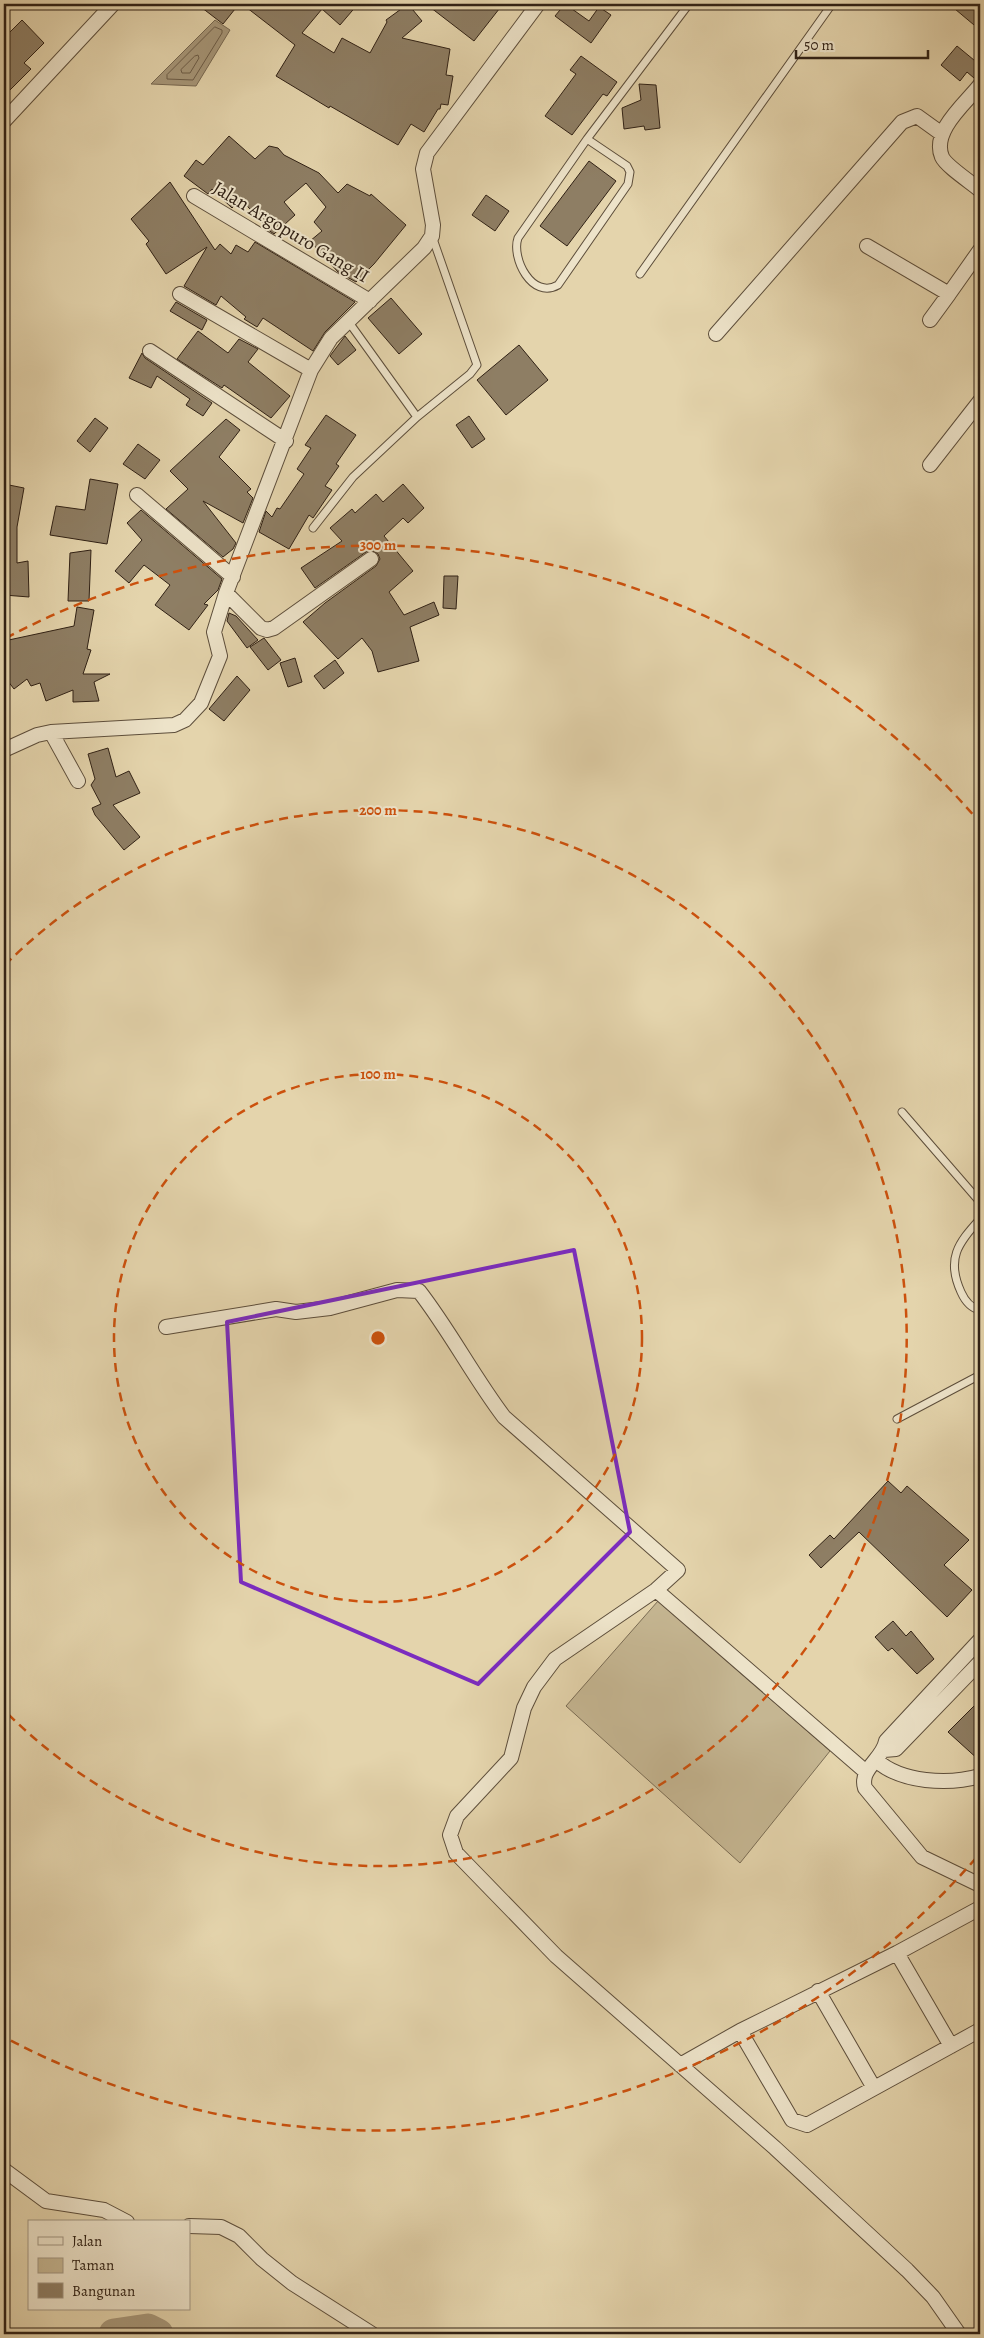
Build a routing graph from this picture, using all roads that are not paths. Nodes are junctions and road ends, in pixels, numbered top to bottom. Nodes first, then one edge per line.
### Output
1 (113, 4) edge
2 (538, 4) edge
3 (689, 4) edge
4 (832, 4) edge
5 (980, 85) edge
6 (4, 121) edge
7 (942, 134) junction
8 (587, 139) junction
9 (980, 190) edge
10 (194, 196) dead end
11 (432, 236) junction
12 (867, 246) dead end
13 (980, 250) edge
14 (640, 274) dead end
15 (180, 294) dead end
16 (949, 294) junction
17 (370, 300) junction
18 (930, 320) dead end
19 (348, 321) junction
20 (716, 334) dead end
21 (150, 351) dead end
22 (311, 370) junction
23 (980, 401) edge
24 (417, 417) junction
25 (286, 441) junction
26 (930, 465) dead end
27 (137, 495) dead end
28 (313, 528) dead end
29 (371, 559) dead end
30 (233, 576) junction
31 (226, 593) junction
32 (52, 732) junction
33 (4, 750) edge
34 (78, 780) dead end
35 (902, 1112) dead end
36 (980, 1202) edge
37 (980, 1219) edge
38 (980, 1310) edge
39 (166, 1327) dead end
40 (980, 1375) edge
41 (897, 1419) dead end
42 (663, 1584) junction
43 (980, 1640) edge
44 (980, 1662) edge
45 (874, 1763) junction
46 (980, 1776) edge
47 (980, 1885) edge
48 (979, 1913) edge
49 (897, 1953) junction
50 (818, 1991) junction
51 (980, 2030) edge
52 (740, 2031) junction
53 (951, 2046) junction
54 (680, 2065) junction
55 (874, 2088) junction
56 (4, 2170) edge
57 (123, 2220) edge
58 (190, 2226) edge
59 (372, 2334) edge
60 (960, 2334) edge

1 - 6 street
2 - 11 street
3 - 8 lane
4 - 14 lane
5 - 7 street
7 - 9 street
7 - 20 street
8 - 8 lane
10 - 17 street, Jalan Argopuro Gang II
11 - 17 street
11 - 24 lane
12 - 16 street
13 - 16 street
15 - 22 street
16 - 18 street
17 - 19 street
19 - 22 street
19 - 24 lane
21 - 25 street
22 - 25 street
23 - 26 street
24 - 28 lane
25 - 30 street
27 - 30 street
29 - 31 street
30 - 31 street
31 - 32 street
32 - 33 street
32 - 34 street
35 - 36 lane
37 - 38 lane
39 - 42 street
40 - 41 lane
42 - 45 street
42 - 54 street
43 - 45 street
44 - 45 street
45 - 46 street
45 - 47 street
48 - 49 street
49 - 50 street
49 - 53 street
50 - 52 street
50 - 55 street
51 - 53 street
52 - 54 street
52 - 55 street
53 - 55 street
54 - 60 street
56 - 57 street
58 - 59 street

